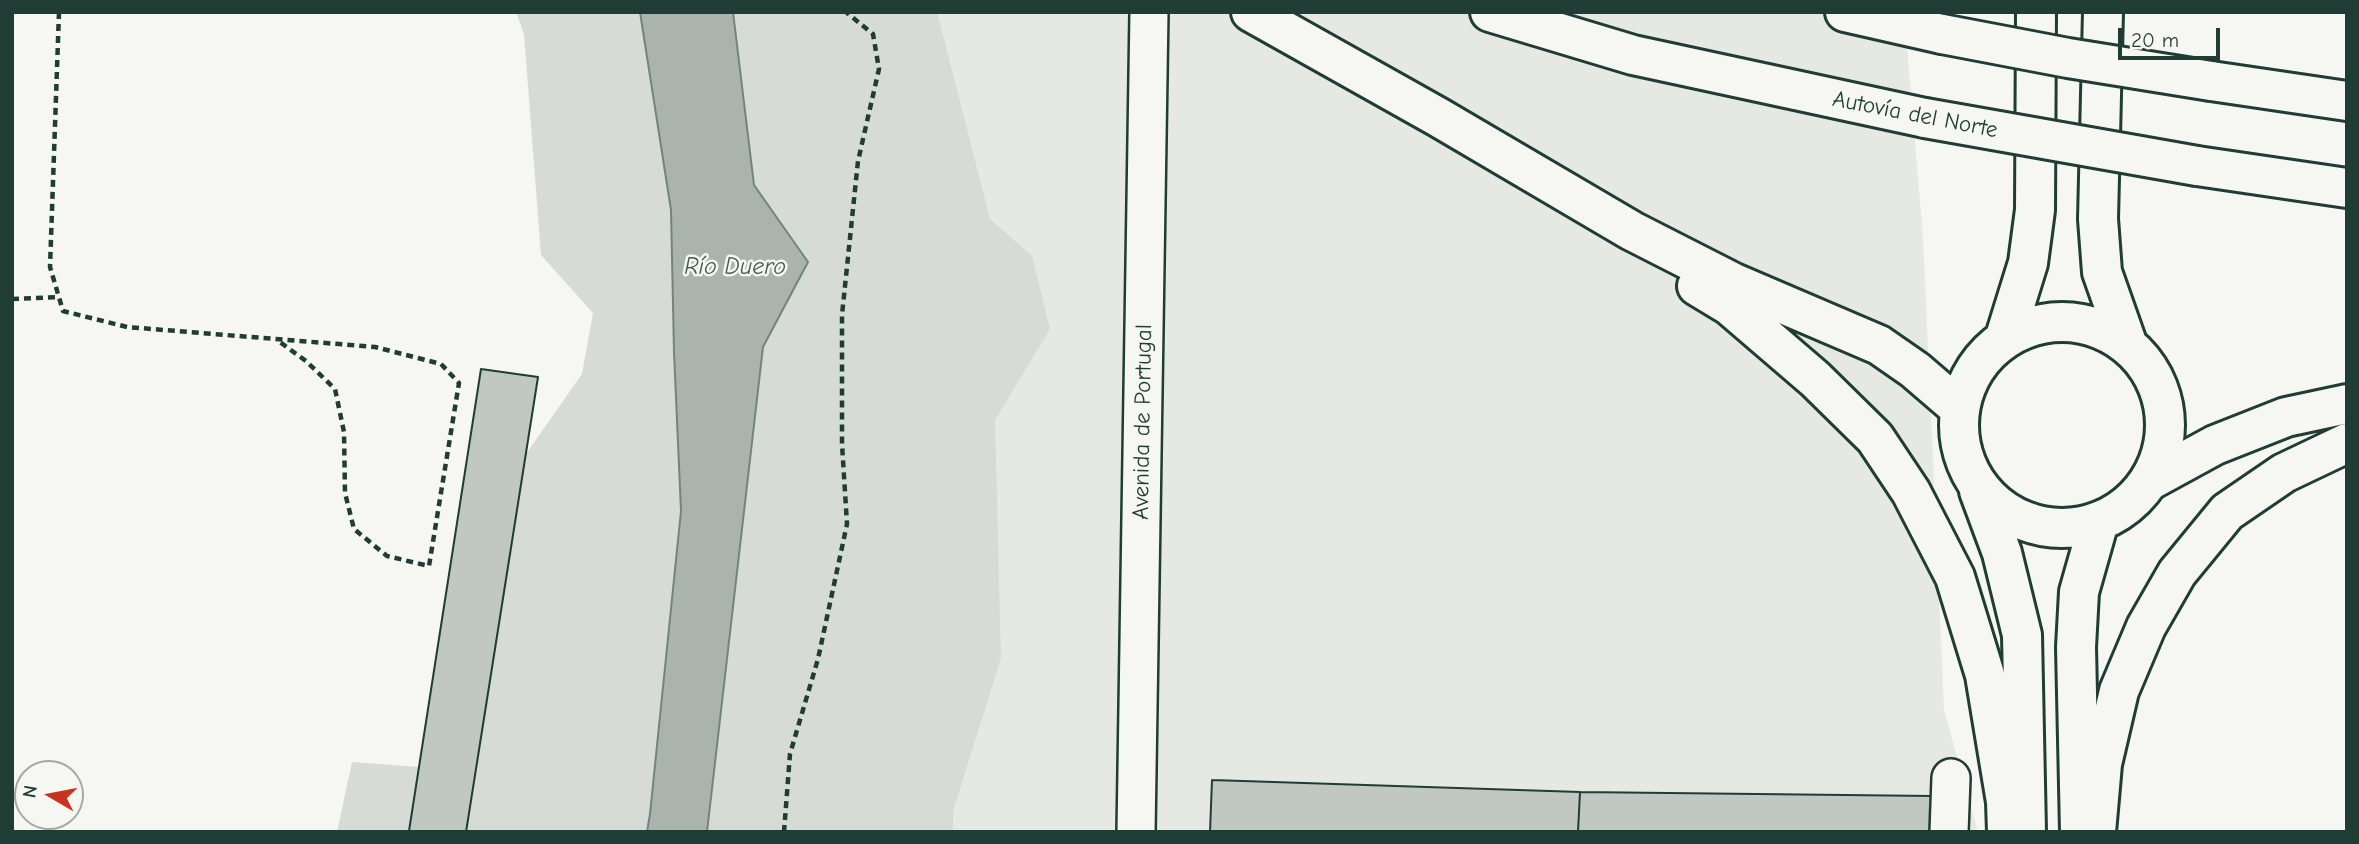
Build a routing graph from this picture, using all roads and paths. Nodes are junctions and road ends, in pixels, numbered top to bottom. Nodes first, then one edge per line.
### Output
1 (59, 12) edge
2 (846, 12) edge
3 (1149, 12) edge
4 (1251, 12) edge
5 (1490, 12) edge
6 (1845, 12) edge
7 (2036, 12) edge
8 (2103, 12) edge
9 (2347, 101) edge
10 (2347, 188) edge
11 (1632, 231) junction
12 (59, 297) junction
13 (12, 299) edge
14 (2005, 337) junction
15 (277, 340) junction
16 (2127, 343) junction
17 (2347, 404) edge
18 (1958, 407) junction
19 (2347, 443) edge
20 (2149, 481) junction
21 (1979, 489) junction
22 (2098, 525) junction
23 (1951, 778) dead end
24 (784, 832) edge
25 (1136, 832) edge
26 (1949, 832) edge
27 (2007, 832) edge
28 (2026, 832) edge
29 (2080, 832) edge
30 (2096, 832) edge

1 - 12 path
2 - 24 path
3 - 25 street, Avenida de Portugal
4 - 11 highway
5 - 10 highway, Autovía del Norte, bridge
6 - 9 highway, bridge
7 - 14 highway
8 - 16 highway
11 - 18 highway
11 - 27 highway
12 - 13 path
12 - 15 path
14 - 16 highway
14 - 18 highway
15 - 15 path
16 - 20 highway
17 - 20 highway
18 - 21 highway
19 - 30 highway
20 - 22 highway
21 - 22 highway
21 - 28 highway
22 - 29 highway
23 - 26 street

